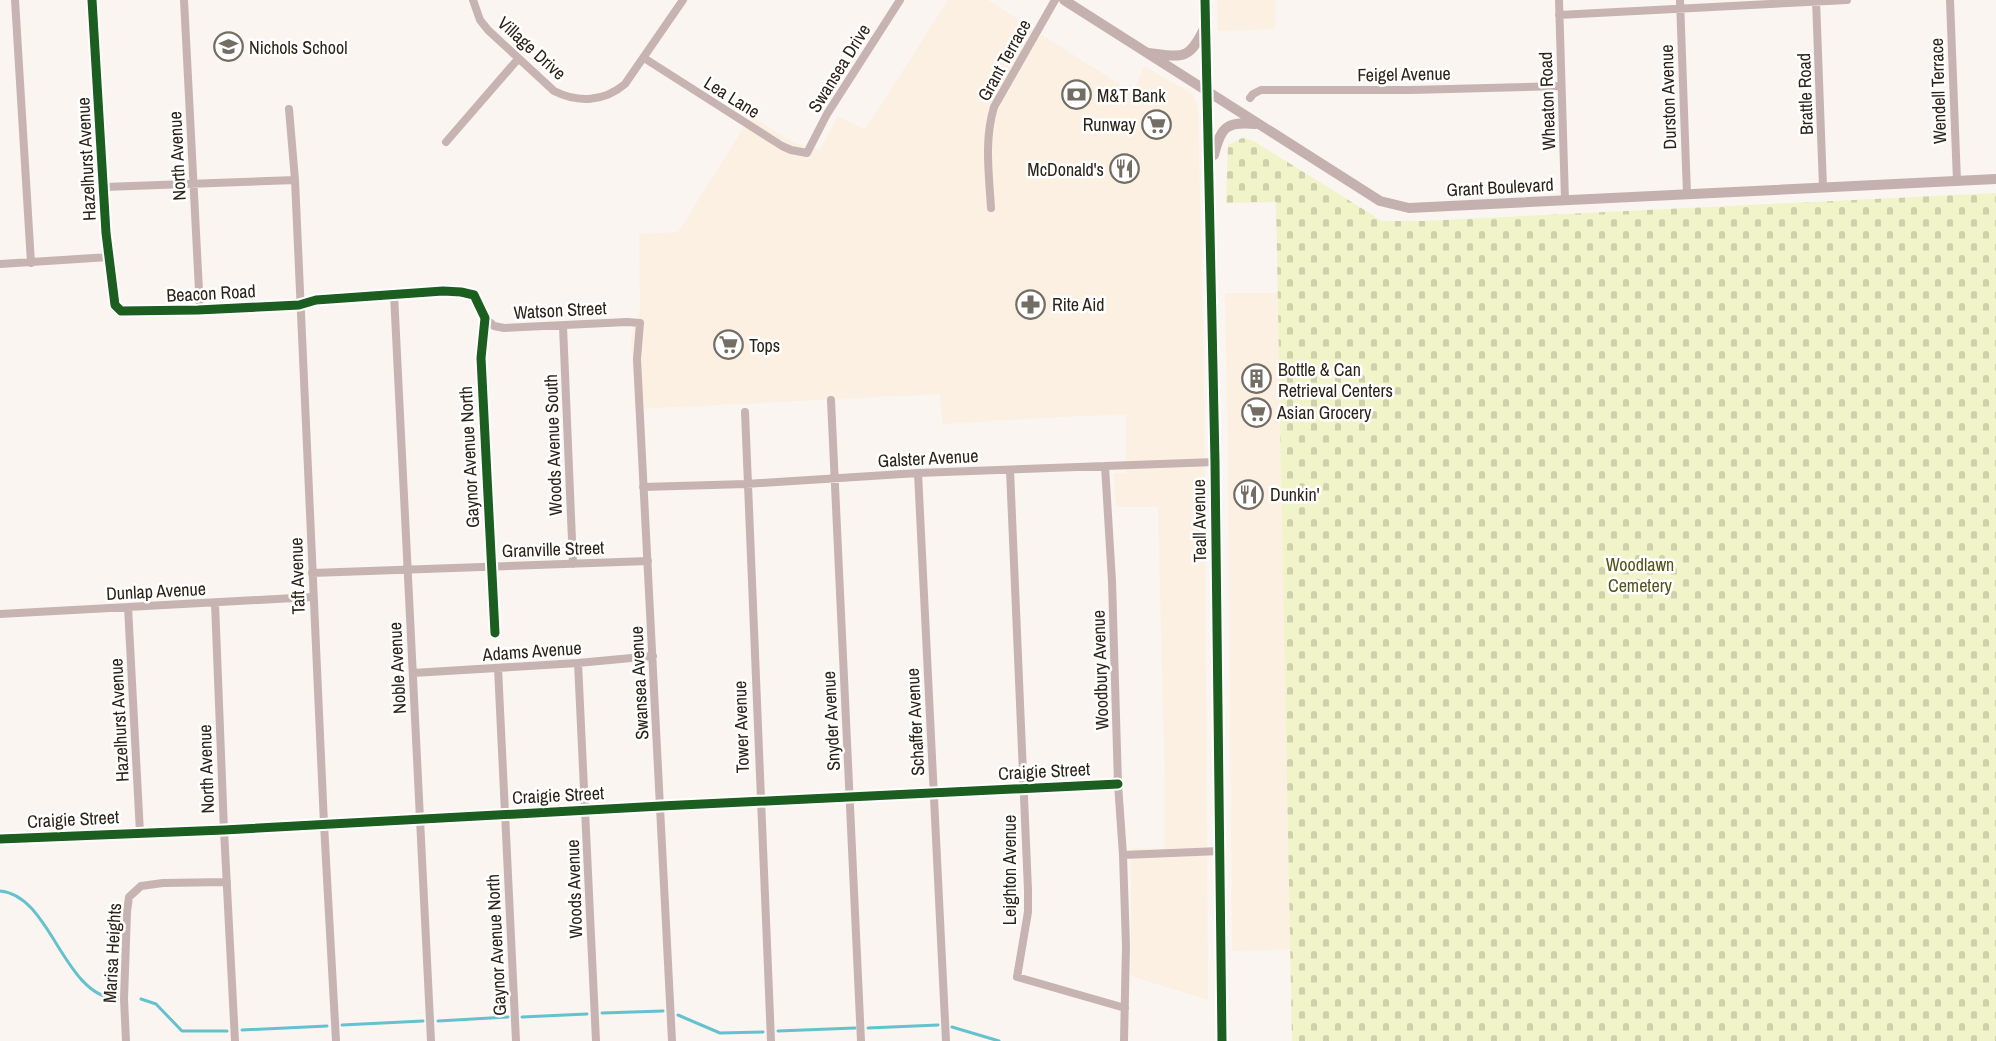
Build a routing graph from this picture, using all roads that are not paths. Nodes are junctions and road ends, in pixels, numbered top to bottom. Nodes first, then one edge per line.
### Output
1 (15, 0) edge
2 (92, 0) edge
3 (184, 0) edge
4 (473, 0) edge
5 (683, 0) edge
6 (900, 0) edge
7 (1055, 0) edge
8 (1064, 0) edge
9 (1205, 0) edge
10 (1559, 0) edge
11 (1847, 0) edge
12 (1950, 0) edge
13 (1816, 1) edge
14 (1680, 4) edge
15 (1559, 15) junction
16 (1206, 24) junction
17 (1146, 52) junction
18 (644, 58) junction
19 (518, 59) junction
20 (1562, 86) junction
21 (1209, 92) junction
22 (1250, 98) dead end
23 (289, 109) dead end
24 (1258, 124) junction
25 (446, 142) dead end
26 (807, 153) joint
27 (1210, 170) junction
28 (1996, 179) edge
29 (295, 180) junction
30 (1957, 181) junction
31 (194, 183) junction
32 (104, 187) junction
33 (1823, 187) junction
34 (1687, 194) junction
35 (1565, 200) junction
36 (991, 208) dead end
37 (110, 257) junction
38 (30, 263) junction
39 (0, 264) edge
40 (394, 294) junction
41 (299, 305) junction
42 (200, 310) junction
43 (124, 312) joint
44 (485, 318) junction
45 (640, 323) joint
46 (563, 326) junction
47 (831, 400) dead end
48 (745, 412) dead end
49 (1215, 462) junction
50 (1105, 466) junction
51 (1010, 470) junction
52 (918, 473) junction
53 (834, 478) junction
54 (746, 484) junction
55 (643, 487) junction
56 (648, 561) junction
57 (573, 564) junction
58 (491, 567) junction
59 (408, 570) junction
60 (312, 573) junction
61 (313, 597) junction
62 (215, 603) junction
63 (128, 607) junction
64 (0, 614) edge
65 (495, 633) dead end
66 (653, 656) junction
67 (578, 663) junction
68 (498, 668) junction
69 (413, 673) junction
70 (1118, 784) junction
71 (1023, 788) junction
72 (934, 793) junction
73 (850, 798) junction
74 (759, 802) junction
75 (661, 806) junction
76 (586, 810) junction
77 (506, 815) junction
78 (419, 819) junction
79 (324, 824) junction
80 (224, 830) junction
81 (140, 833) junction
82 (0, 839) edge
83 (1220, 851) junction
84 (1124, 855) junction
85 (227, 882) junction
86 (1125, 1008) junction
87 (126, 1041) edge
88 (235, 1041) edge
89 (336, 1041) edge
90 (431, 1041) edge
91 (516, 1041) edge
92 (596, 1041) edge
93 (672, 1041) edge
94 (771, 1041) edge
95 (861, 1041) edge
96 (946, 1041) edge
97 (1124, 1041) edge
98 (1222, 1041) edge

1 - 38 street
2 - 32 street, Hazelhurst Avenue
3 - 31 street, North Avenue
4 - 19 street, Village Drive
5 - 18 street, Village Drive
6 - 26 street, Swansea Drive
7 - 36 street, Grant Terrace
8 - 17 street, Grant Boulevard
9 - 16 street, Teall Avenue
10 - 15 street, Wheaton Road
11 - 13 street
12 - 30 street, Wendell Terrace
13 - 14 street
13 - 33 street, Brattle Road
14 - 15 street
14 - 34 street, Durston Avenue
15 - 20 street, Wheaton Road
16 - 17 street
16 - 21 street, Teall Avenue
17 - 21 street, Grant Boulevard
18 - 19 street, Village Drive
18 - 26 street, Lea Lane
19 - 25 street
20 - 22 street, Feigel Avenue
20 - 35 street, Wheaton Road
21 - 24 street, Grant Boulevard
21 - 27 street, Teall Avenue
23 - 29 street, Taft Avenue
24 - 27 street
24 - 35 street, Grant Boulevard
27 - 49 street, Teall Avenue
28 - 30 street, Grant Boulevard
29 - 31 street
29 - 41 street, Taft Avenue
30 - 33 street, Grant Boulevard
31 - 32 street
31 - 42 street, North Avenue
32 - 37 street, Hazelhurst Avenue
33 - 34 street, Grant Boulevard
34 - 35 street, Grant Boulevard
37 - 38 street
37 - 43 street, Hazelhurst Avenue
38 - 39 street
40 - 41 street, Beacon Road
40 - 44 street, Beacon Road
40 - 59 street, Noble Avenue
41 - 42 street, Beacon Road
41 - 60 street, Taft Avenue
42 - 43 street, Beacon Road
44 - 46 street, Watson Street
44 - 58 street, Gaynor Avenue North
45 - 46 street, Watson Street
45 - 55 street, Swansea Avenue
46 - 57 street, Woods Avenue South
47 - 53 street, Snyder Avenue
48 - 54 street, Tower Avenue
49 - 50 street, Galster Avenue
49 - 83 street, Teall Avenue
50 - 51 street, Galster Avenue
50 - 70 street, Woodbury Avenue
51 - 52 street, Galster Avenue
51 - 71 street, Leighton Avenue
52 - 53 street, Galster Avenue
52 - 72 street, Schaffer Avenue
53 - 54 street, Galster Avenue
53 - 73 street, Snyder Avenue
54 - 55 street, Galster Avenue
54 - 74 street, Tower Avenue
55 - 56 street, Swansea Avenue
56 - 57 street, Granville Street
56 - 66 street, Swansea Avenue
57 - 58 street, Granville Street
58 - 59 street, Granville Street
58 - 65 street, Gaynor Avenue North
59 - 60 street, Granville Street
59 - 69 street, Noble Avenue
60 - 61 street, Taft Avenue
61 - 62 street, Dunlap Avenue
61 - 79 street, Taft Avenue
62 - 63 street, Dunlap Avenue
62 - 80 street, North Avenue
63 - 64 street, Dunlap Avenue
63 - 81 street, Hazelhurst Avenue
66 - 67 street, Adams Avenue
66 - 75 street, Swansea Avenue
67 - 68 street, Adams Avenue
67 - 76 street, Woods Avenue
68 - 69 street, Adams Avenue
68 - 77 street, Gaynor Avenue North
69 - 78 street, Noble Avenue
70 - 71 street, Craigie Street
70 - 84 street, Woodbury Avenue
71 - 72 street, Craigie Street
71 - 86 street, Leighton Avenue
72 - 73 street, Craigie Street
72 - 96 street, Schaffer Avenue
73 - 74 street, Craigie Street
73 - 95 street, Snyder Avenue
74 - 75 street, Craigie Street
74 - 94 street, Tower Avenue
75 - 76 street, Craigie Street
75 - 93 street, Swansea Avenue
76 - 77 street, Craigie Street
76 - 92 street, Woods Avenue
77 - 78 street, Craigie Street
77 - 91 street, Gaynor Avenue North
78 - 79 street, Craigie Street
78 - 90 street, Noble Avenue
79 - 80 street, Craigie Street
79 - 89 street, Taft Avenue
80 - 81 street, Craigie Street
80 - 85 street, North Avenue
81 - 82 street, Craigie Street
83 - 84 street
83 - 98 street, Teall Avenue
84 - 86 street, Woodbury Avenue
85 - 87 street, Marisa Heights
85 - 88 street, North Avenue
86 - 97 street, Woodbury Avenue

